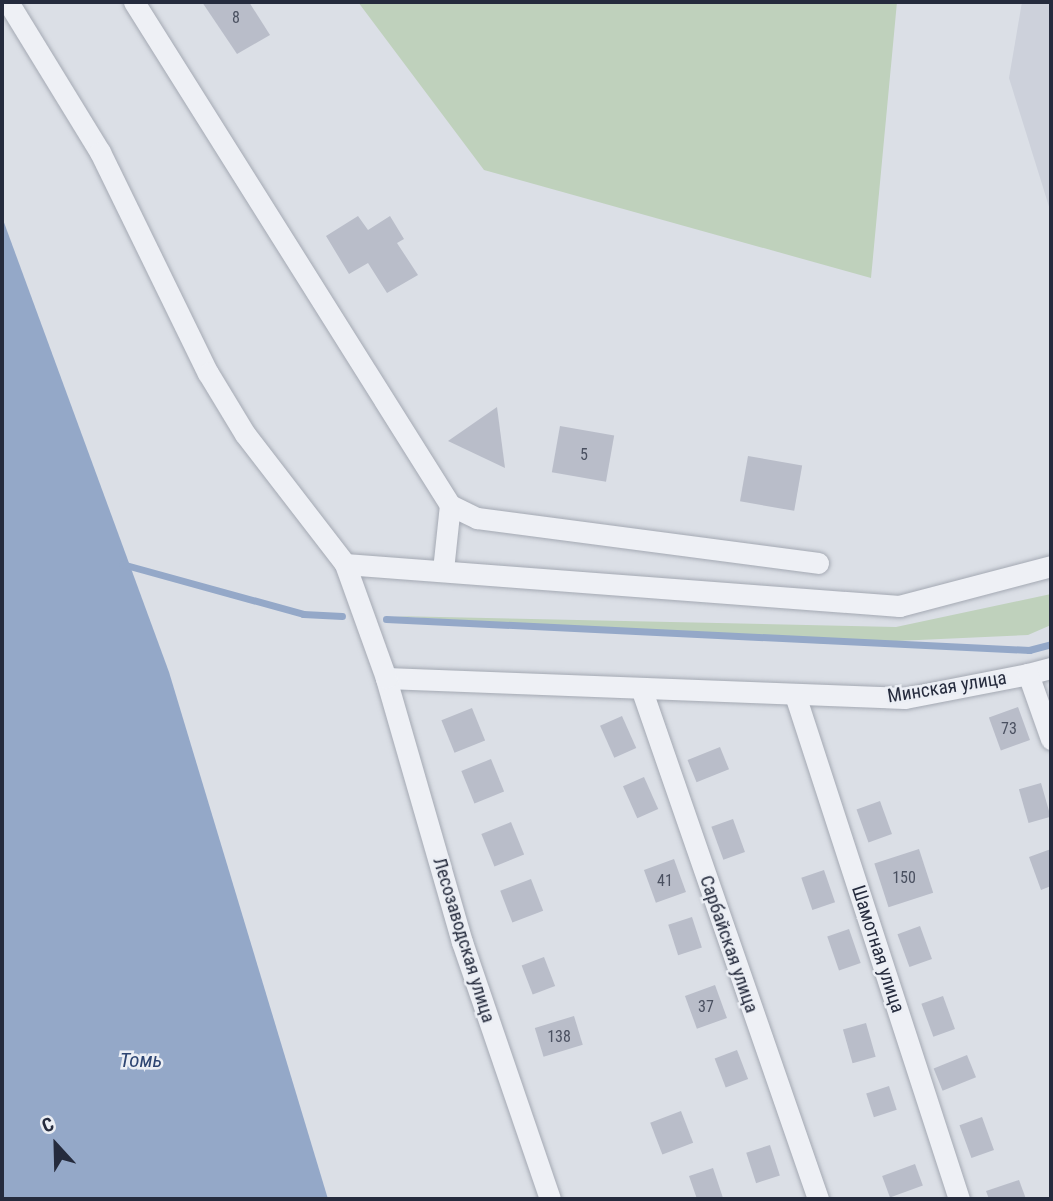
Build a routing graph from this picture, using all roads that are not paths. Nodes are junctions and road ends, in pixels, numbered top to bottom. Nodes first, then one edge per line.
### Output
1 (8, 2) edge
2 (134, 2) edge
3 (450, 505) junction
4 (818, 563) dead end
5 (345, 564) junction
6 (1051, 566) edge
7 (443, 570) junction
8 (1051, 668) edge
9 (1028, 674) junction
10 (386, 678) junction
11 (641, 688) junction
12 (796, 698) junction
13 (1051, 739) edge
14 (550, 1199) edge
15 (818, 1199) edge
16 (959, 1199) edge

1 - 5 street, Лесозаводская улица
2 - 3 street
3 - 4 street
3 - 7 street
5 - 7 street
5 - 10 street, Лесозаводская улица
6 - 7 street
8 - 9 street
9 - 12 street, Минская улица
9 - 13 street, Минская улица
10 - 11 street, Минская улица
10 - 14 street, Лесозаводская улица
11 - 12 street, Минская улица
11 - 15 street, Сарбайская улица
12 - 16 street, Шамотная улица

